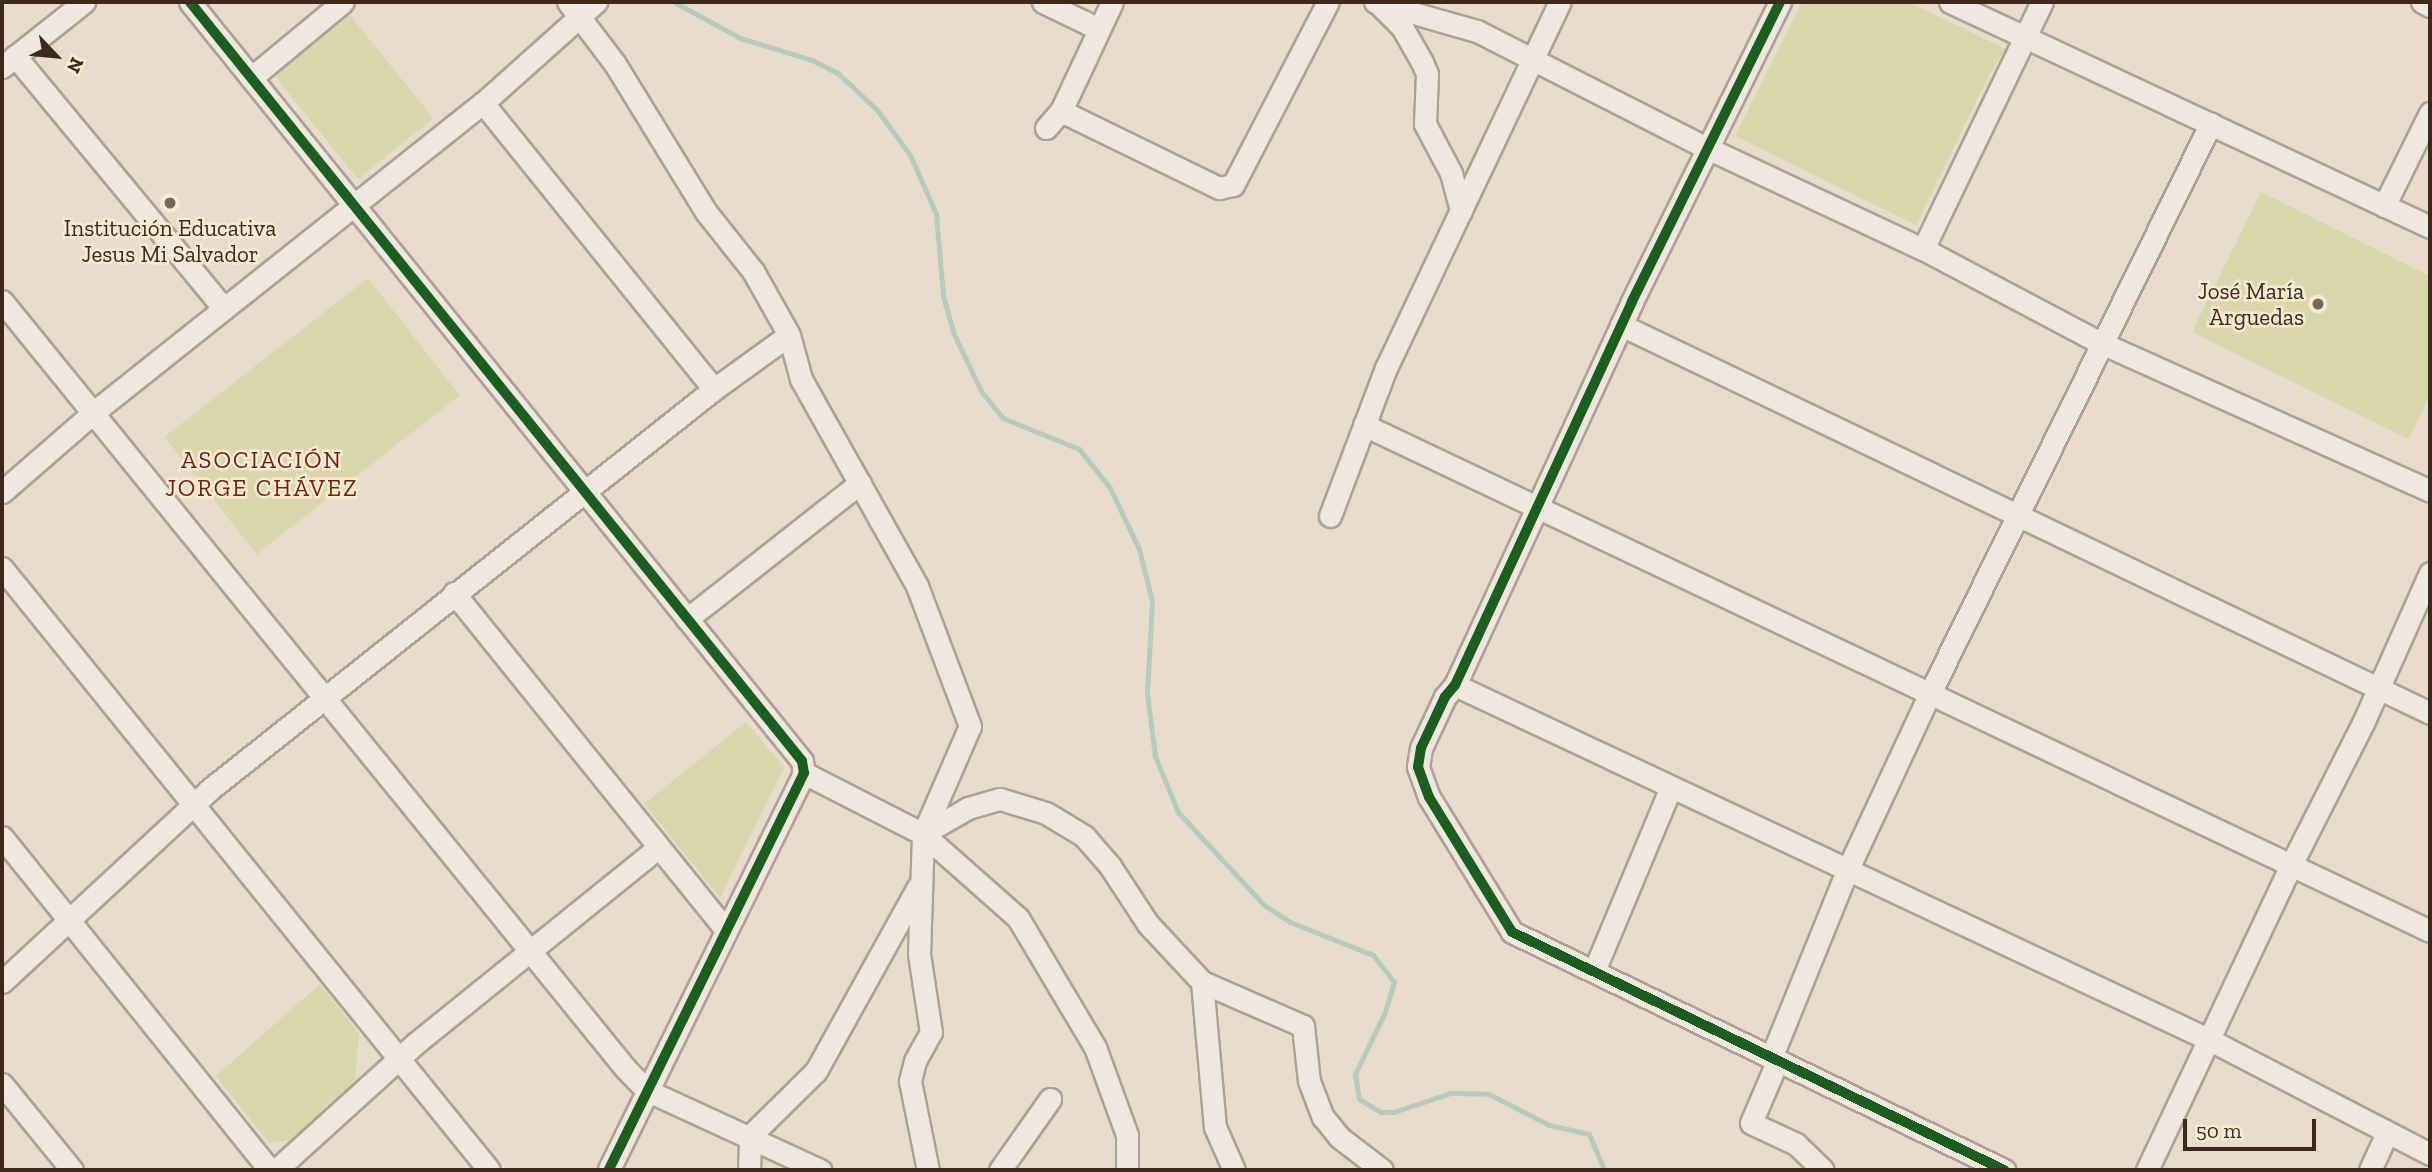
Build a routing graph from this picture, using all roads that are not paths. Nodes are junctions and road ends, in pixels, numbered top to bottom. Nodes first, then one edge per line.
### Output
1 (84, 2) edge
2 (190, 2) edge
3 (343, 2) edge
4 (568, 2) edge
5 (596, 2) edge
6 (1044, 2) edge
7 (1112, 2) edge
8 (1328, 2) edge
9 (1377, 2) edge
10 (1560, 2) edge
11 (1780, 2) edge
12 (1950, 2) edge
13 (2042, 2) edge
14 (2422, 2) edge
15 (2430, 6) edge
16 (581, 19) junction
17 (1099, 29) junction
18 (2024, 38) junction
19 (1534, 57) junction
20 (8, 62) edge
21 (251, 78) junction
22 (483, 103) junction
23 (1061, 111) junction
24 (2430, 113) edge
25 (2211, 123) junction
26 (1046, 128) dead end
27 (1707, 148) junction
28 (355, 204) junction
29 (2384, 206) junction
30 (1461, 211) junction
31 (2430, 228) edge
32 (1923, 249) junction
33 (2, 301) edge
34 (224, 309) junction
35 (1621, 325) junction
36 (789, 335) junction
37 (2099, 342) junction
38 (713, 388) junction
39 (94, 412) junction
40 (1364, 425) junction
41 (860, 483) junction
42 (585, 490) junction
43 (2430, 491) edge
44 (2, 492) edge
45 (1535, 506) junction
46 (1330, 516) dead end
47 (2018, 517) junction
48 (2, 568) edge
49 (2430, 573) edge
50 (454, 593) junction
51 (687, 619) junction
52 (1455, 685) junction
53 (2376, 688) junction
54 (1931, 691) junction
55 (324, 696) junction
56 (2430, 713) edge
57 (804, 773) junction
58 (1670, 789) junction
59 (194, 803) junction
60 (923, 834) junction
61 (2, 837) edge
62 (658, 848) junction
63 (2291, 864) junction
64 (1847, 871) junction
65 (920, 882) junction
66 (68, 917) junction
67 (726, 930) junction
68 (2430, 931) edge
69 (528, 949) junction
70 (1594, 971) junction
71 (2, 982) edge
72 (1202, 982) junction
73 (2208, 1039) junction
74 (398, 1057) junction
75 (1774, 1060) junction
76 (2, 1084) edge
77 (646, 1090) junction
78 (1050, 1099) dead end
79 (2387, 1133) junction
80 (750, 1136) junction
81 (2430, 1154) edge
82 (72, 1170) edge
83 (270, 1170) edge
84 (276, 1170) edge
85 (489, 1170) edge
86 (609, 1170) edge
87 (749, 1170) edge
88 (820, 1170) edge
89 (928, 1170) edge
90 (1000, 1170) edge
91 (1127, 1170) edge
92 (1234, 1170) edge
93 (1382, 1170) edge
94 (1823, 1170) edge
95 (2004, 1170) edge
96 (2147, 1170) edge
97 (2370, 1170) edge

1 - 20 street
2 - 21 street
3 - 21 street
4 - 16 street
5 - 16 street
6 - 17 street
7 - 17 street
8 - 23 street
9 - 19 street
9 - 30 street
10 - 19 street
11 - 27 street
12 - 18 street
13 - 18 street
14 - 15 street
16 - 22 street
16 - 36 street
17 - 23 street
18 - 25 street
18 - 32 street
19 - 27 street
19 - 30 street
20 - 34 street
21 - 28 street
22 - 28 street
22 - 38 street
23 - 26 street
24 - 29 street
25 - 29 street
25 - 37 street
27 - 32 street
27 - 35 street
28 - 34 street
28 - 42 street
29 - 31 street
30 - 40 street
32 - 37 street
33 - 39 street
34 - 39 street
35 - 45 street
35 - 47 street
36 - 38 street
36 - 41 street
37 - 43 street
37 - 47 street
38 - 42 street
39 - 44 street
39 - 55 street
40 - 45 street
40 - 46 street
41 - 51 street
41 - 60 street
42 - 50 street
42 - 51 street
45 - 52 street
45 - 54 street
47 - 53 street
47 - 54 street
48 - 59 street
49 - 53 street
50 - 55 street
50 - 62 street
51 - 57 street
52 - 58 street
52 - 70 street
53 - 56 street
53 - 63 street
54 - 63 street
54 - 64 street
55 - 59 street
55 - 69 street
57 - 60 street
57 - 67 street
58 - 64 street
58 - 70 street
59 - 66 street
59 - 74 street
60 - 65 street
60 - 72 street
60 - 91 street
61 - 66 street
62 - 67 street
62 - 69 street
63 - 68 street
63 - 73 street
64 - 73 street
64 - 75 street
65 - 80 street
65 - 89 street
66 - 71 street
66 - 83 street
67 - 77 street
69 - 74 street
69 - 77 street
70 - 75 street
72 - 92 street
72 - 93 street
73 - 79 street
73 - 96 street
74 - 84 street
74 - 85 street
75 - 94 street
75 - 95 street
76 - 82 street
77 - 80 street
77 - 86 street
78 - 90 street
79 - 81 street
79 - 97 street
80 - 87 street
80 - 88 street

